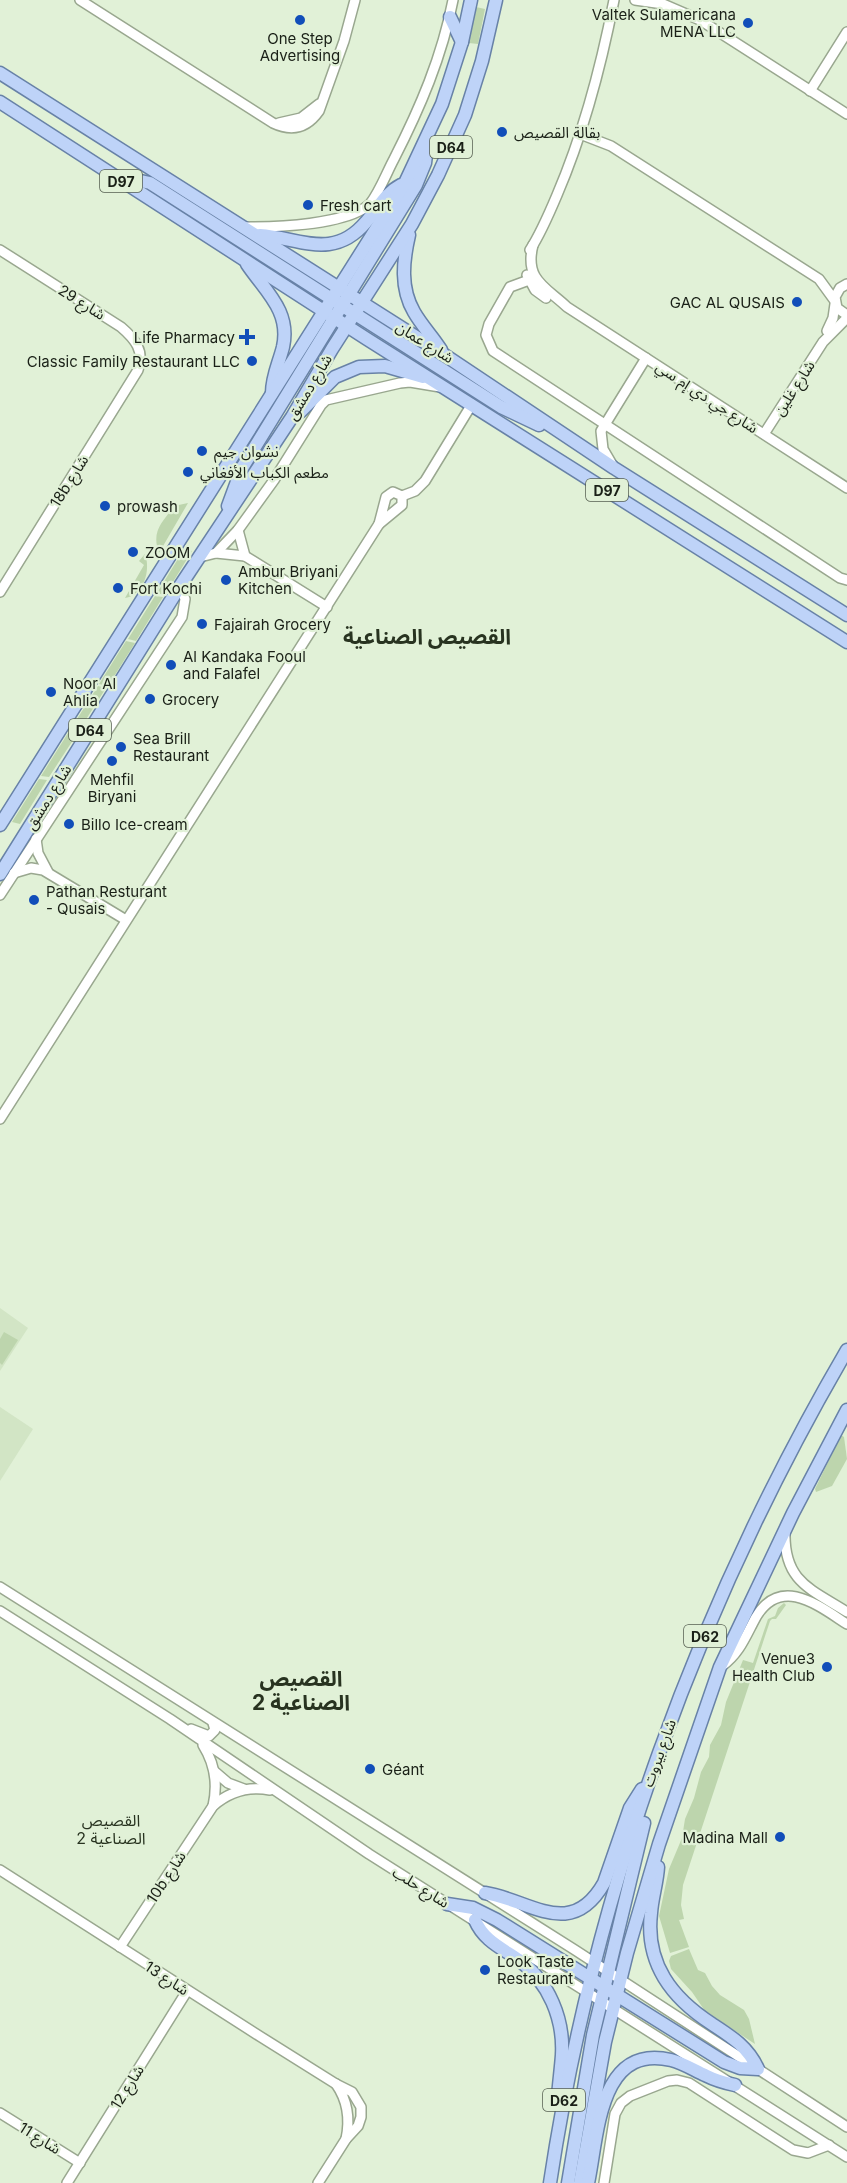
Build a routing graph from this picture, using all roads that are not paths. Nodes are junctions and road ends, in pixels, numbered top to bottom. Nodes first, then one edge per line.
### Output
1 (80, 0) edge
2 (355, 0) edge
3 (453, 0) edge
4 (471, 0) edge
5 (496, 0) edge
6 (614, 0) edge
7 (635, 0) edge
8 (650, 1) edge
9 (450, 17) junction
10 (847, 32) edge
11 (462, 42) junction
12 (0, 73) edge
13 (810, 91) junction
14 (0, 102) edge
15 (847, 114) edge
16 (580, 134) junction
17 (427, 138) junction
18 (120, 180) junction
19 (405, 183) junction
20 (412, 224) junction
21 (244, 227) junction
22 (257, 235) junction
23 (533, 245) junction
24 (0, 250) edge
25 (244, 258) junction
26 (529, 279) junction
27 (819, 279) junction
28 (847, 284) edge
29 (345, 292) junction
30 (835, 302) junction
31 (362, 303) junction
32 (567, 307) junction
33 (334, 309) junction
34 (354, 314) junction
35 (847, 316) edge
36 (347, 326) junction
37 (823, 342) junction
38 (443, 354) junction
39 (646, 358) junction
40 (138, 370) joint
41 (429, 377) junction
42 (446, 388) junction
43 (272, 395) junction
44 (472, 404) junction
45 (292, 417) junction
46 (604, 424) junction
47 (555, 429) junction
48 (764, 434) junction
49 (614, 468) junction
50 (847, 488) edge
51 (402, 495) junction
52 (226, 516) junction
53 (379, 524) junction
54 (238, 530) junction
55 (216, 553) junction
56 (245, 556) junction
57 (200, 557) junction
58 (847, 580) edge
59 (180, 586) junction
60 (0, 592) edge
61 (327, 607) junction
62 (847, 615) edge
63 (847, 642) edge
64 (14, 802) junction
65 (0, 810) edge
66 (0, 825) edge
67 (36, 839) junction
68 (48, 872) junction
69 (14, 873) junction
70 (0, 874) edge
71 (0, 895) edge
72 (126, 920) junction
73 (0, 1119) edge
74 (847, 1350) edge
75 (847, 1410) edge
76 (785, 1529) junction
77 (0, 1587) edge
78 (0, 1611) edge
79 (847, 1612) edge
80 (847, 1624) edge
81 (720, 1667) junction
82 (170, 1719) junction
83 (213, 1723) junction
84 (202, 1743) junction
85 (214, 1771) junction
86 (647, 1784) junction
87 (244, 1790) junction
88 (274, 1790) junction
89 (213, 1806) junction
90 (659, 1844) junction
91 (0, 1870) edge
92 (485, 1893) junction
93 (447, 1904) junction
94 (475, 1920) junction
95 (120, 1947) junction
96 (596, 1963) junction
97 (608, 1971) junction
98 (592, 1978) junction
99 (621, 1980) junction
100 (604, 1986) junction
101 (187, 1991) junction
102 (589, 1992) junction
103 (617, 1994) junction
104 (601, 2000) junction
105 (614, 2008) junction
106 (758, 2068) junction
107 (336, 2084) junction
108 (735, 2085) junction
109 (0, 2113) edge
110 (561, 2113) junction
111 (847, 2127) edge
112 (346, 2139) junction
113 (828, 2145) junction
114 (847, 2157) edge
115 (80, 2163) junction
116 (67, 2183) edge
117 (318, 2183) edge
118 (550, 2183) edge
119 (568, 2183) edge
120 (580, 2183) edge
121 (588, 2183) edge
122 (604, 2183) edge

1 - 2 street
3 - 9 street
4 - 11 main road, شارع دمشق / D64
5 - 20 main road, شارع دمشق / D64
6 - 16 street, شارع جي دي إم سي
7 - 8 street
8 - 13 street
9 - 11 main road
9 - 21 street
10 - 13 street
11 - 17 main road, شارع دمشق / D64
12 - 21 main road, شارع عمان / D97
13 - 15 street
14 - 18 main road, شارع عمان / D97
16 - 23 street, شارع جي دي إم سي
16 - 27 street
17 - 19 main road, شارع دمشق / D64
17 - 29 main road
18 - 25 main road, شارع عمان / D97
18 - 33 main road
19 - 22 main road
19 - 29 main road, شارع دمشق / D64
20 - 31 main road, شارع دمشق / D64
20 - 38 main road
21 - 22 main road, شارع عمان / D97
22 - 29 main road, شارع عمان / D97
23 - 26 street, شارع جي دي إم سي
23 - 32 street, شارع جي دي إم سي
24 - 40 street, شارع 29
25 - 33 main road, شارع عمان / D97
25 - 43 main road
26 - 32 street, شارع جي دي إم سي
26 - 46 street
27 - 28 street
27 - 30 street
28 - 30 street, شارع غلين
29 - 31 main road, شارع عمان / D97
29 - 33 main road, شارع دمشق / D64
30 - 35 street, شارع غلين
30 - 37 street, شارع غلين
31 - 34 main road, شارع دمشق / D64
31 - 38 main road, شارع عمان / D97
32 - 39 street, شارع جي دي إم سي
33 - 34 main road
33 - 36 main road, شارع عمان / D97
33 - 43 main road, شارع دمشق / D64
33 - 52 main road
34 - 36 main road, شارع دمشق / D64
34 - 47 main road
35 - 37 street, شارع غلين
36 - 41 main road, شارع عمان / D97
36 - 45 main road, شارع دمشق / D64
37 - 48 street, شارع غلين
38 - 47 main road, شارع عمان / D97
39 - 46 street
39 - 48 street, شارع جي دي إم سي
40 - 60 street, 18b شارع
41 - 42 main road, شارع عمان / D97
41 - 45 main road
42 - 44 main road, شارع عمان / D97
42 - 54 street
43 - 64 main road, شارع دمشق / D64
44 - 51 street
44 - 63 main road, شارع عمان / D97
45 - 52 main road, شارع دمشق / D64
46 - 49 street
46 - 58 street
47 - 49 main road, شارع عمان / D97
48 - 50 street, شارع جي دي إم سي
49 - 62 main road, شارع عمان / D97
51 - 53 street
51 - 53 street
52 - 57 main road, شارع دمشق / D64
53 - 61 street
54 - 55 street
54 - 56 street
55 - 56 street
55 - 57 street
56 - 61 street
57 - 59 main road, شارع دمشق / D64
59 - 67 street
59 - 70 main road, شارع دمشق / D64
61 - 72 street
64 - 65 street
64 - 66 main road, شارع دمشق / D64
67 - 68 street
67 - 69 street
68 - 69 street
68 - 72 street
69 - 71 street
72 - 73 street
74 - 86 main road, شارع بيروت / D62
75 - 76 main road, شارع بيروت / D62
76 - 79 street
76 - 81 main road, شارع بيروت / D62
77 - 83 street, شارع حلب
78 - 82 street, شارع حلب
80 - 81 street
81 - 90 main road, شارع بيروت / D62
82 - 83 street
82 - 84 street, شارع حلب
83 - 92 street, شارع حلب
84 - 85 street
84 - 88 street, شارع حلب
85 - 87 street
85 - 89 street
86 - 92 main road
86 - 96 main road, شارع بيروت / D62
86 - 97 main road
87 - 88 street, 10b شارع
87 - 89 street, 10b شارع
88 - 93 street, شارع حلب
89 - 95 street, 10b شارع
90 - 99 main road, شارع بيروت / D62
90 - 106 main road
91 - 95 street, شارع 13
92 - 96 street, شارع حلب
93 - 94 street, شارع حلب
93 - 98 main road
94 - 102 street, شارع حلب
94 - 110 main road
95 - 101 street, شارع 13
96 - 97 street, شارع حلب
96 - 98 main road, شارع بيروت / D62
97 - 99 street, شارع حلب
97 - 100 main road
98 - 100 main road
98 - 102 main road, شارع بيروت / D62
99 - 103 main road, شارع بيروت / D62
99 - 106 street, شارع حلب
100 - 103 main road
100 - 104 main road
101 - 107 street, شارع 13
101 - 115 street, شارع 12
102 - 104 street, شارع حلب
102 - 110 main road, شارع بيروت / D62
103 - 105 main road, شارع بيروت / D62
103 - 106 main road
104 - 105 street, شارع حلب
104 - 119 main road
105 - 108 street, شارع حلب
105 - 120 main road, شارع بيروت / D62
106 - 111 street, شارع حلب
107 - 112 street
107 - 112 street, شارع 13
108 - 113 street, شارع حلب
108 - 121 main road
109 - 115 street, شارع 11
110 - 118 main road, شارع بيروت / D62
112 - 117 street
113 - 114 street, شارع حلب
113 - 122 street
115 - 116 street, شارع 12

